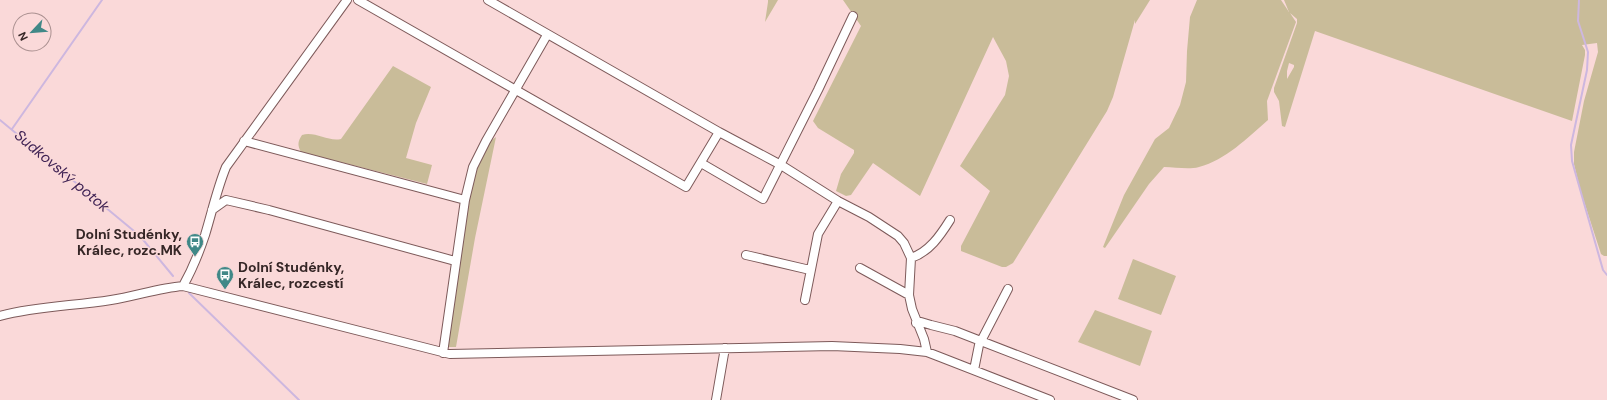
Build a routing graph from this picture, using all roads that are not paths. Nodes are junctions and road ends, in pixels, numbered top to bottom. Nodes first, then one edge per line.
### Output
1 (347, 0) edge
2 (358, 0) edge
3 (488, 0) edge
4 (507, 0) edge
5 (502, 8) junction
6 (852, 16) dead end
7 (546, 35) junction
8 (516, 90) junction
9 (719, 132) junction
10 (244, 141) junction
11 (701, 163) junction
12 (781, 166) junction
13 (465, 200) junction
14 (838, 201) junction
15 (212, 210) junction
16 (950, 220) dead end
17 (746, 255) dead end
18 (911, 258) junction
19 (455, 261) junction
20 (860, 268) dead end
21 (810, 270) junction
22 (183, 286) junction
23 (1008, 289) dead end
24 (909, 295) junction
25 (805, 300) dead end
26 (0, 316) edge
27 (916, 323) junction
28 (981, 341) junction
29 (725, 348) junction
30 (927, 352) junction
31 (443, 353) junction
32 (974, 370) junction
33 (716, 400) edge
34 (1050, 400) edge
35 (1133, 400) edge

1 - 10 street
2 - 8 street
3 - 5 street
4 - 5 street
5 - 7 street
6 - 12 street
7 - 8 street
7 - 9 street
8 - 11 street
8 - 13 street
9 - 11 street
9 - 12 street
10 - 13 street
10 - 15 street
11 - 12 street
12 - 14 street
13 - 19 street
14 - 18 street
14 - 21 street
15 - 19 street
15 - 22 street
16 - 18 street
17 - 21 street
18 - 24 street
19 - 31 street
20 - 24 street
21 - 25 street
22 - 26 street
22 - 31 street
23 - 28 street
24 - 27 street
27 - 28 street
27 - 30 street
28 - 32 street
28 - 35 street
29 - 30 street
29 - 31 street
29 - 33 street
30 - 32 street
32 - 34 street

